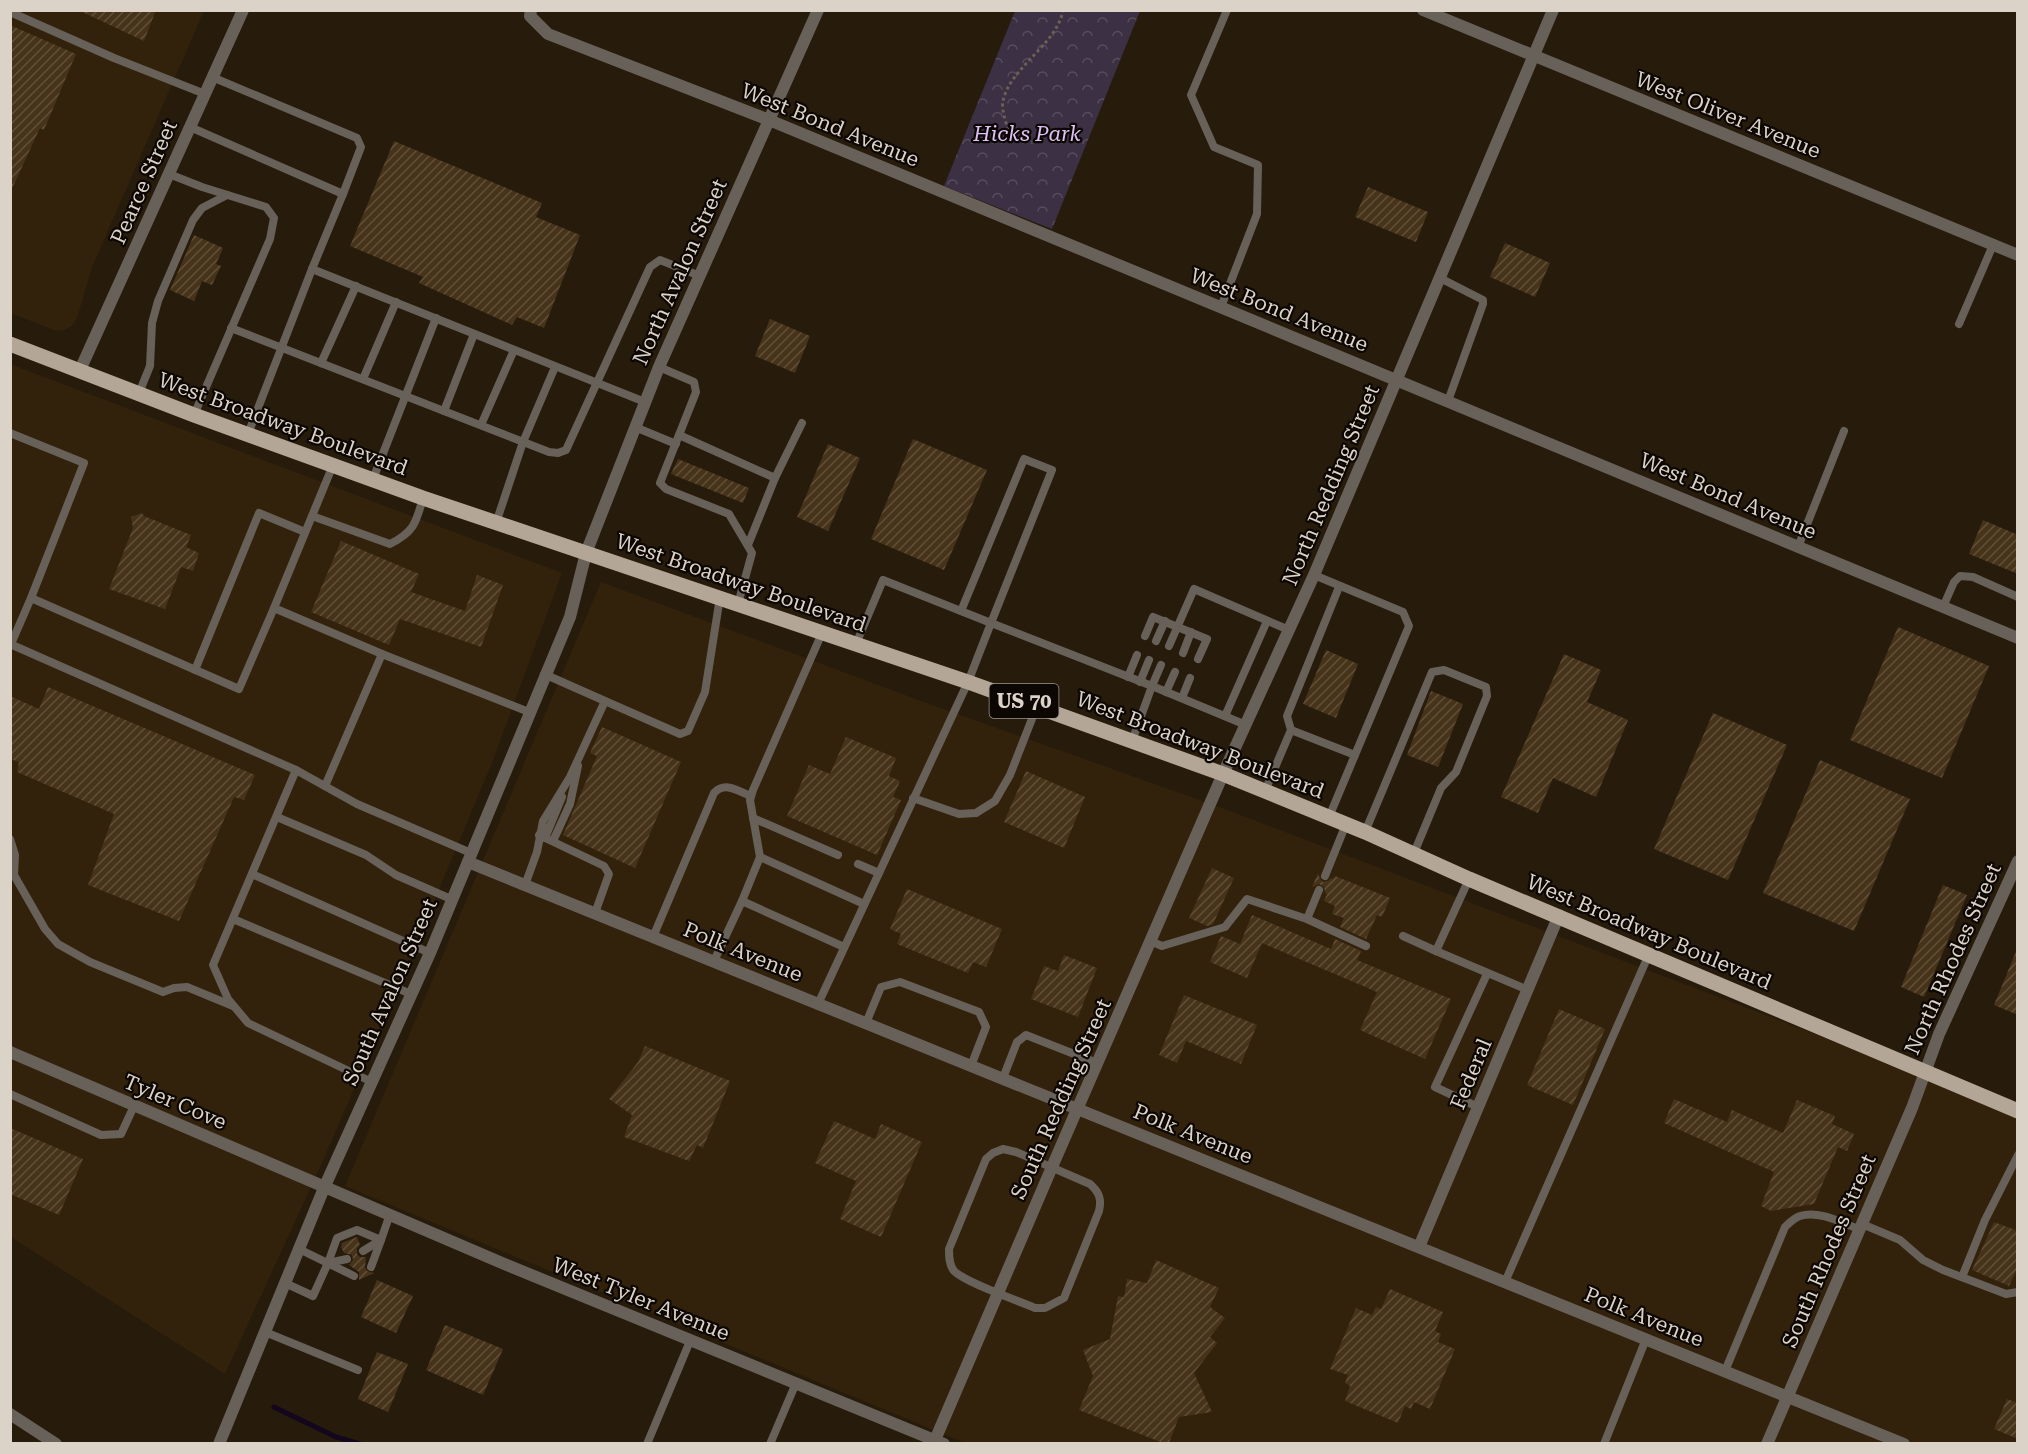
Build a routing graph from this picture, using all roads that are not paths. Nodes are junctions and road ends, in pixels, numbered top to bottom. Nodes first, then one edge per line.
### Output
1 (243, 10) edge
2 (818, 10) edge
3 (1227, 10) edge
4 (1423, 10) edge
5 (1553, 10) edge
6 (10, 12) edge
7 (530, 13) edge
8 (1534, 56) junction
9 (212, 77) junction
10 (205, 94) junction
11 (769, 120) junction
12 (190, 127) junction
13 (169, 174) junction
14 (343, 194) junction
15 (227, 195) junction
16 (1993, 245) junction
17 (2018, 255) edge
18 (312, 268) junction
19 (700, 276) junction
20 (1440, 278) junction
21 (356, 286) junction
22 (396, 302) junction
23 (1221, 307) junction
24 (436, 318) junction
25 (1959, 324) dead end
26 (231, 328) junction
27 (474, 334) junction
28 (10, 344) edge
29 (281, 348) junction
30 (514, 350) junction
31 (321, 363) junction
32 (555, 367) junction
33 (659, 367) junction
34 (81, 370) junction
35 (363, 379) junction
36 (1397, 380) junction
37 (597, 383) junction
38 (139, 393) junction
39 (405, 396) junction
40 (1448, 401) junction
41 (645, 402) junction
42 (444, 411) junction
43 (194, 415) junction
44 (802, 423) dead end
45 (481, 426) junction
46 (634, 427) junction
47 (1844, 430) dead end
48 (10, 433) edge
49 (248, 434) junction
50 (679, 435) junction
51 (523, 442) junction
52 (676, 444) junction
53 (333, 465) junction
54 (775, 478) junction
55 (374, 479) junction
56 (423, 498) junction
57 (312, 516) junction
58 (496, 523) junction
59 (305, 532) junction
60 (748, 545) junction
61 (1798, 547) junction
62 (586, 553) junction
63 (1314, 575) junction
64 (1339, 587) junction
65 (720, 597) junction
66 (2018, 597) edge
67 (31, 598) junction
68 (738, 604) junction
69 (1943, 607) junction
70 (274, 608) junction
71 (961, 611) junction
72 (1165, 621) junction
73 (1267, 621) junction
74 (991, 623) junction
75 (1177, 626) junction
76 (1289, 630) junction
77 (822, 633) junction
78 (1191, 633) junction
79 (1145, 636) dead end
80 (2018, 638) edge
81 (1156, 641) dead end
82 (11, 644) edge
83 (856, 644) junction
84 (1169, 646) dead end
85 (1183, 653) dead end
86 (382, 654) junction
87 (1137, 655) dead end
88 (1198, 659) dead end
89 (1149, 660) dead end
90 (1161, 665) dead end
91 (195, 670) junction
92 (1174, 672) dead end
93 (544, 674) junction
94 (1128, 677) junction
95 (1190, 678) dead end
96 (968, 682) junction
97 (1140, 682) junction
98 (1152, 686) junction
99 (1166, 692) junction
100 (1182, 698) junction
101 (605, 701) junction
102 (1037, 706) junction
103 (530, 712) junction
104 (1225, 716) junction
105 (1246, 724) junction
106 (1291, 730) junction
107 (1132, 741) junction
108 (1355, 754) junction
109 (579, 756) junction
110 (296, 770) junction
111 (1223, 774) junction
112 (570, 777) junction
113 (325, 786) junction
114 (1265, 791) junction
115 (751, 796) junction
116 (913, 798) junction
117 (277, 817) junction
118 (1329, 817) junction
119 (753, 818) junction
120 (1346, 824) junction
121 (1365, 832) junction
122 (546, 838) junction
123 (10, 839) edge
124 (1414, 853) junction
125 (838, 855) dead end
126 (469, 857) junction
127 (760, 857) junction
128 (2018, 861) edge
129 (858, 864) dead end
130 (879, 873) junction
131 (252, 874) junction
132 (1325, 876) dead end
133 (1469, 879) junction
134 (2013, 884) edge
135 (525, 885) junction
136 (1319, 890) dead end
137 (451, 899) junction
138 (742, 901) junction
139 (864, 904) junction
140 (595, 913) junction
141 (1559, 915) junction
142 (233, 919) junction
143 (1306, 919) junction
144 (1403, 936) dead end
145 (653, 937) junction
146 (1150, 941) junction
147 (1366, 946) dead end
148 (844, 947) junction
149 (1436, 951) junction
150 (430, 953) junction
151 (1649, 954) junction
152 (714, 962) junction
153 (1486, 974) junction
154 (1528, 990) junction
155 (411, 994) junction
156 (818, 1004) junction
157 (235, 1007) junction
158 (866, 1023) junction
159 (10, 1052) edge
160 (1097, 1063) junction
161 (971, 1066) junction
162 (1924, 1072) junction
163 (1003, 1078) junction
164 (372, 1082) junction
165 (10, 1094) edge
166 (134, 1106) junction
167 (1478, 1107) junction
168 (1078, 1108) junction
169 (2018, 1111) edge
170 (2018, 1155) edge
171 (1052, 1167) junction
172 (324, 1188) junction
173 (390, 1214) junction
174 (1861, 1227) junction
175 (381, 1240) junction
176 (1419, 1247) junction
177 (299, 1249) junction
178 (363, 1251) dead end
179 (347, 1259) dead end
180 (328, 1263) junction
181 (371, 1267) dead end
182 (354, 1276) dead end
183 (1962, 1277) junction
184 (1505, 1282) junction
185 (285, 1283) junction
186 (999, 1292) junction
187 (2018, 1292) edge
188 (265, 1332) junction
189 (1646, 1339) junction
190 (690, 1341) junction
191 (358, 1370) dead end
192 (1725, 1371) junction
193 (796, 1383) junction
194 (1787, 1396) junction
195 (10, 1414) edge
196 (940, 1442) edge
197 (56, 1443) edge
198 (219, 1443) edge
199 (647, 1443) edge
200 (770, 1443) edge
201 (1604, 1443) edge
202 (1767, 1443) edge
203 (1904, 1443) edge

1 - 9 street, Pearce Street
2 - 11 street, North Avalon Street
3 - 23 lane
4 - 8 street, West Oliver Avenue
5 - 8 street, North Redding Street
6 - 10 lane
7 - 11 street, West Bond Avenue
8 - 16 street, West Oliver Avenue
8 - 20 street, North Redding Street
9 - 10 street, Pearce Street
9 - 14 lane
10 - 12 street, Pearce Street
11 - 19 street, North Avalon Street
11 - 23 street, West Bond Avenue
12 - 13 street, Pearce Street
12 - 14 lane
13 - 15 lane
13 - 34 street, Pearce Street
14 - 18 lane
15 - 26 lane
15 - 38 lane
16 - 17 street, West Oliver Avenue
16 - 25 lane
18 - 21 lane
18 - 29 lane
19 - 33 street, North Avalon Street
19 - 37 lane
20 - 36 street, North Redding Street
20 - 40 lane
21 - 22 lane
21 - 31 lane
22 - 24 lane
22 - 35 lane
23 - 36 street, West Bond Avenue
24 - 27 lane
24 - 39 lane
26 - 29 lane
26 - 43 lane
27 - 30 lane
27 - 42 lane
28 - 34 main road, West Broadway Boulevard / US 70
29 - 31 lane
29 - 49 lane
30 - 32 lane
30 - 45 lane
31 - 35 lane
32 - 37 lane
32 - 51 lane
33 - 41 street, North Avalon Street
33 - 50 lane
34 - 38 main road, West Broadway Boulevard / US 70
35 - 39 lane
36 - 40 street, West Bond Avenue
36 - 63 street, North Redding Street
37 - 41 lane
37 - 51 lane
38 - 43 main road, West Broadway Boulevard / US 70
39 - 42 lane
39 - 55 lane
40 - 61 street, West Bond Avenue
41 - 46 street, North Avalon Street
42 - 45 lane
43 - 49 main road, West Broadway Boulevard / US 70
44 - 54 lane
45 - 51 lane
46 - 52 lane
46 - 62 street, North Avalon Street
47 - 61 lane
48 - 67 lane
49 - 53 main road, West Broadway Boulevard / US 70
50 - 52 lane
50 - 54 lane
51 - 58 lane
52 - 60 lane
53 - 55 main road, West Broadway Boulevard / US 70
53 - 57 lane
54 - 60 lane
55 - 56 main road, West Broadway Boulevard / US 70
56 - 57 lane
56 - 58 main road, West Broadway Boulevard / US 70
57 - 59 lane
58 - 62 main road, West Broadway Boulevard / US 70
59 - 70 lane
59 - 91 lane
60 - 68 lane
61 - 69 street, West Bond Avenue
62 - 65 main road, West Broadway Boulevard / US 70
62 - 93 street, South Avalon Street
63 - 64 lane
63 - 76 street, North Redding Street
64 - 106 lane
64 - 108 lane
65 - 68 main road, West Broadway Boulevard / US 70
65 - 101 lane
66 - 69 lane
67 - 82 lane
67 - 91 lane
68 - 77 main road, West Broadway Boulevard / US 70
69 - 80 street, West Bond Avenue
70 - 86 lane
70 - 91 lane
71 - 74 lane
71 - 74 lane
71 - 83 lane
72 - 75 lane
72 - 79 lane
72 - 81 lane
73 - 75 lane
73 - 76 lane
73 - 104 lane
74 - 94 lane
74 - 96 lane
75 - 78 lane
75 - 84 lane
76 - 105 street, North Redding Street
77 - 83 main road, West Broadway Boulevard / US 70
77 - 115 lane
78 - 85 lane
78 - 88 lane
82 - 110 lane
83 - 96 main road, West Broadway Boulevard / US 70
86 - 103 lane
86 - 113 lane
87 - 94 lane
89 - 97 lane
90 - 98 lane
92 - 99 lane
93 - 101 lane
93 - 103 street, South Avalon Street
94 - 97 lane
95 - 100 lane
96 - 102 main road, West Broadway Boulevard / US 70
96 - 116 lane
97 - 98 lane
98 - 99 lane
98 - 107 lane
99 - 100 lane
100 - 104 lane
101 - 109 lane
102 - 107 main road, West Broadway Boulevard / US 70
102 - 116 lane
103 - 126 street, South Avalon Street
104 - 105 lane
105 - 111 street, North Redding Street
106 - 108 lane
106 - 114 lane
107 - 111 main road, West Broadway Boulevard / US 70
108 - 118 lane
109 - 112 lane
109 - 122 lane
110 - 113 lane
110 - 117 lane
111 - 114 main road, West Broadway Boulevard / US 70
111 - 146 street, South Redding Street
112 - 122 lane
112 - 122 lane
113 - 126 lane
114 - 118 main road, West Broadway Boulevard / US 70
115 - 119 lane
115 - 145 lane
116 - 130 lane
117 - 131 lane
117 - 137 lane
118 - 120 main road, West Broadway Boulevard / US 70
119 - 125 lane
119 - 127 lane
120 - 121 main road, West Broadway Boulevard / US 70
120 - 132 lane
121 - 124 main road, West Broadway Boulevard / US 70
121 - 124 lane
122 - 135 lane
122 - 140 lane
123 - 157 lane
124 - 133 main road, West Broadway Boulevard / US 70
126 - 135 street, Polk Avenue
126 - 137 street, South Avalon Street
127 - 138 lane
127 - 139 lane
128 - 134 street, North Rhodes Street
129 - 130 lane
130 - 139 lane
131 - 142 lane
131 - 150 lane
133 - 141 main road, West Broadway Boulevard / US 70
133 - 149 lane
134 - 162 street, North Rhodes Street
135 - 140 street, Polk Avenue
136 - 143 lane
137 - 150 street, South Avalon Street
138 - 148 lane
138 - 152 lane
139 - 148 lane
140 - 145 street, Polk Avenue
141 - 151 main road, West Broadway Boulevard / US 70
141 - 154 street, Federal
142 - 155 lane
142 - 157 lane
143 - 146 lane
143 - 147 lane
144 - 149 lane
145 - 152 street, Polk Avenue
146 - 160 street, South Redding Street
148 - 156 lane
149 - 153 lane
150 - 155 street, South Avalon Street
151 - 162 main road, West Broadway Boulevard / US 70
151 - 184 lane
152 - 156 street, Polk Avenue
153 - 154 lane
153 - 167 lane
154 - 167 street, Federal
155 - 164 street, South Avalon Street
156 - 158 street, Polk Avenue
157 - 164 lane
158 - 161 street, Polk Avenue
158 - 161 lane
159 - 166 street, Tyler Cove
160 - 163 lane
160 - 168 street, South Redding Street
161 - 163 street, Polk Avenue
162 - 169 main road, West Broadway Boulevard / US 70
162 - 174 street, South Rhodes Street
163 - 168 street, Polk Avenue
164 - 172 street, South Avalon Street
165 - 166 lane
166 - 172 street, Tyler Cove
167 - 176 street, Federal
168 - 171 street, South Redding Street
168 - 176 street, Polk Avenue
170 - 183 lane
171 - 186 street, South Redding Street
171 - 186 lane
171 - 186 lane
172 - 173 street, West Tyler Avenue
172 - 177 street, South Avalon Street
173 - 175 lane
173 - 190 street, West Tyler Avenue
174 - 183 lane
174 - 192 lane
174 - 194 street, South Rhodes Street
175 - 178 lane
175 - 180 lane
175 - 181 lane
176 - 184 street, Polk Avenue
177 - 180 lane
177 - 185 street, South Avalon Street
179 - 180 lane
180 - 182 lane
180 - 185 lane
183 - 187 lane
184 - 189 street, Polk Avenue
185 - 188 street, South Avalon Street
186 - 196 street, South Redding Street
188 - 191 lane
188 - 198 street, South Avalon Street
189 - 192 street, Polk Avenue
189 - 201 lane
190 - 193 street, West Tyler Avenue
190 - 199 lane
192 - 194 street, Polk Avenue
193 - 196 street, West Tyler Avenue
193 - 200 lane
194 - 202 street, South Rhodes Street
194 - 203 street, Polk Avenue
195 - 197 street

